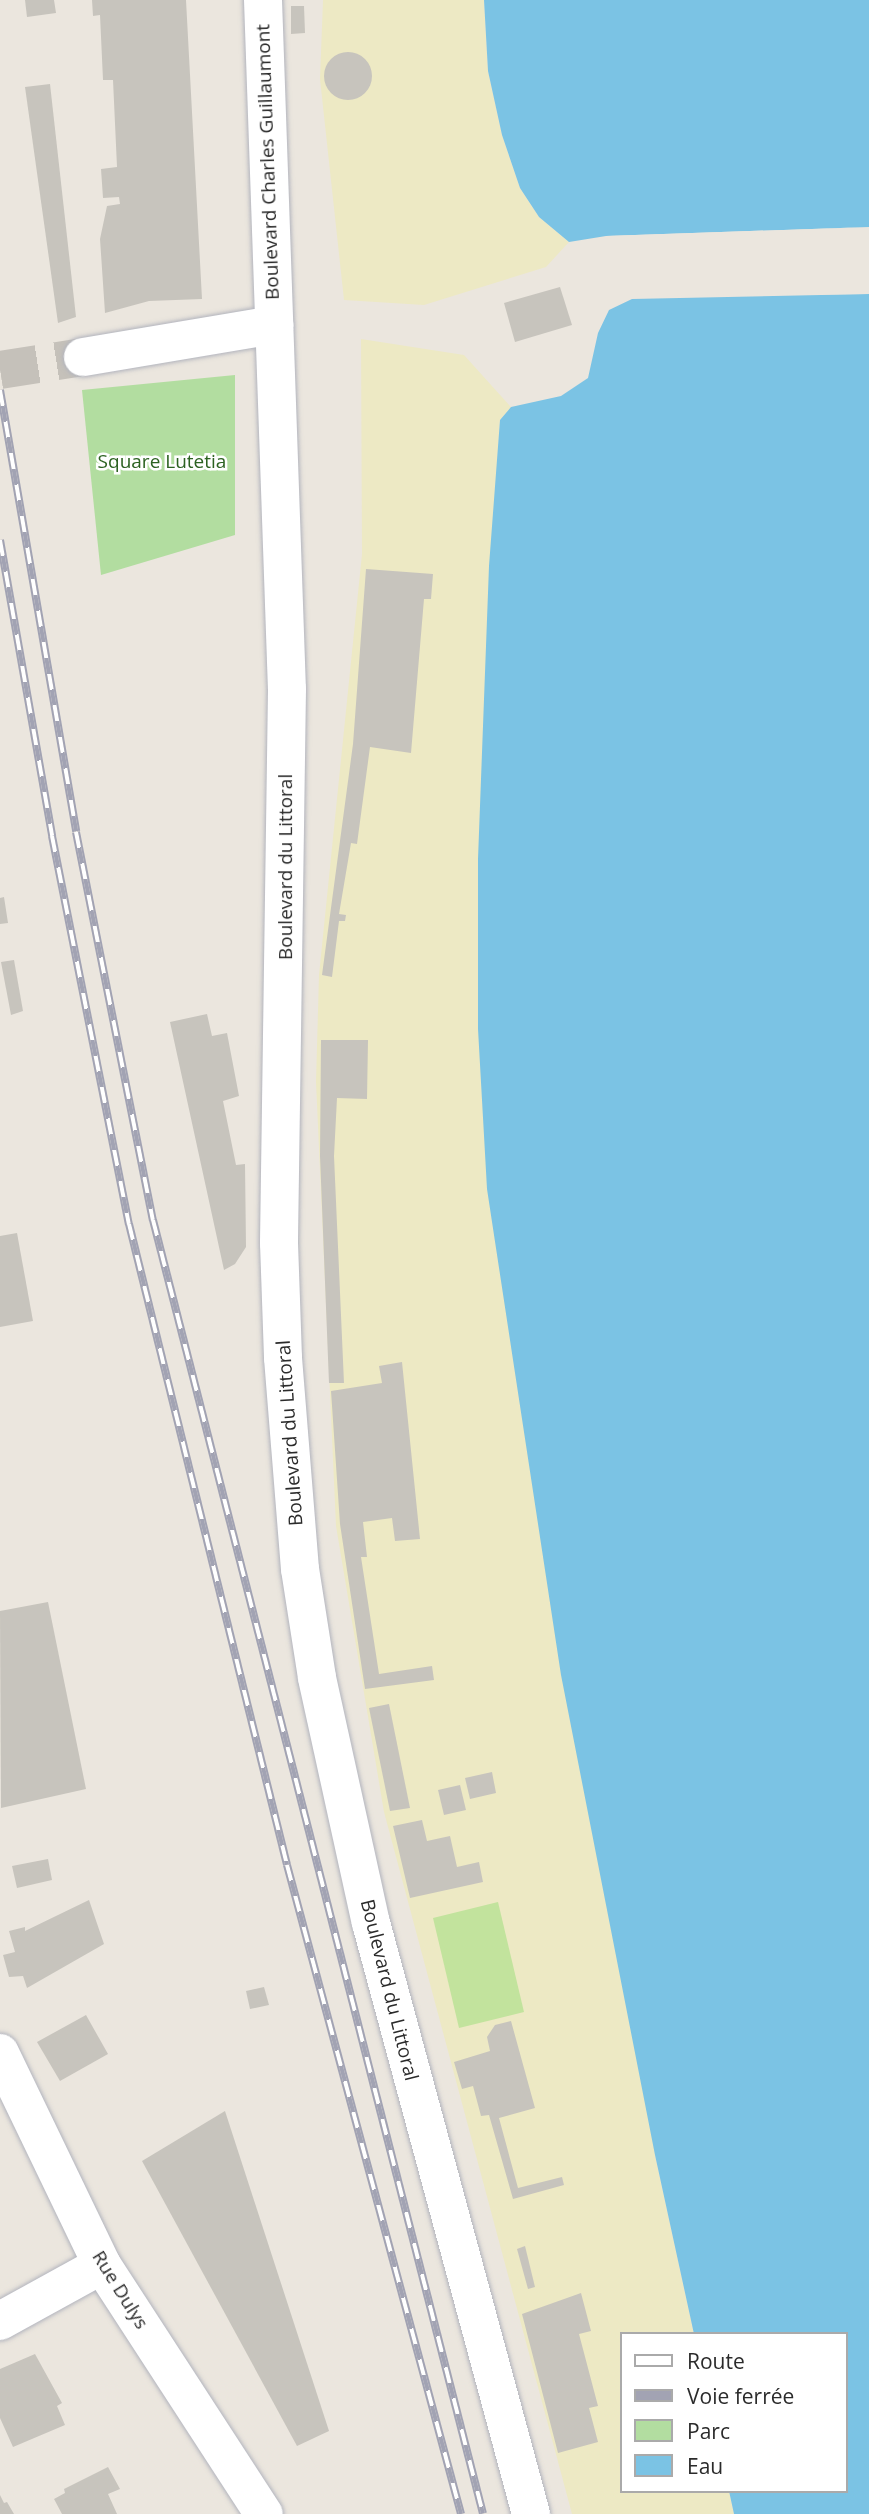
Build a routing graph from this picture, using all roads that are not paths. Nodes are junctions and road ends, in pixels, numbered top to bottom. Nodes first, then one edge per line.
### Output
1 (263, 0) edge
2 (274, 325) junction
3 (83, 357) tunnel mouth
4 (0, 2053) edge
5 (102, 2264) junction
6 (0, 2321) edge
7 (264, 2514) edge
8 (531, 2514) edge

1 - 2 main road, Boulevard Charles Guillaumont
2 - 3 main road
2 - 8 main road, Boulevard du Littoral
4 - 5 main road, Rue Dulys
5 - 6 main road
5 - 7 main road, Rue Dulys

